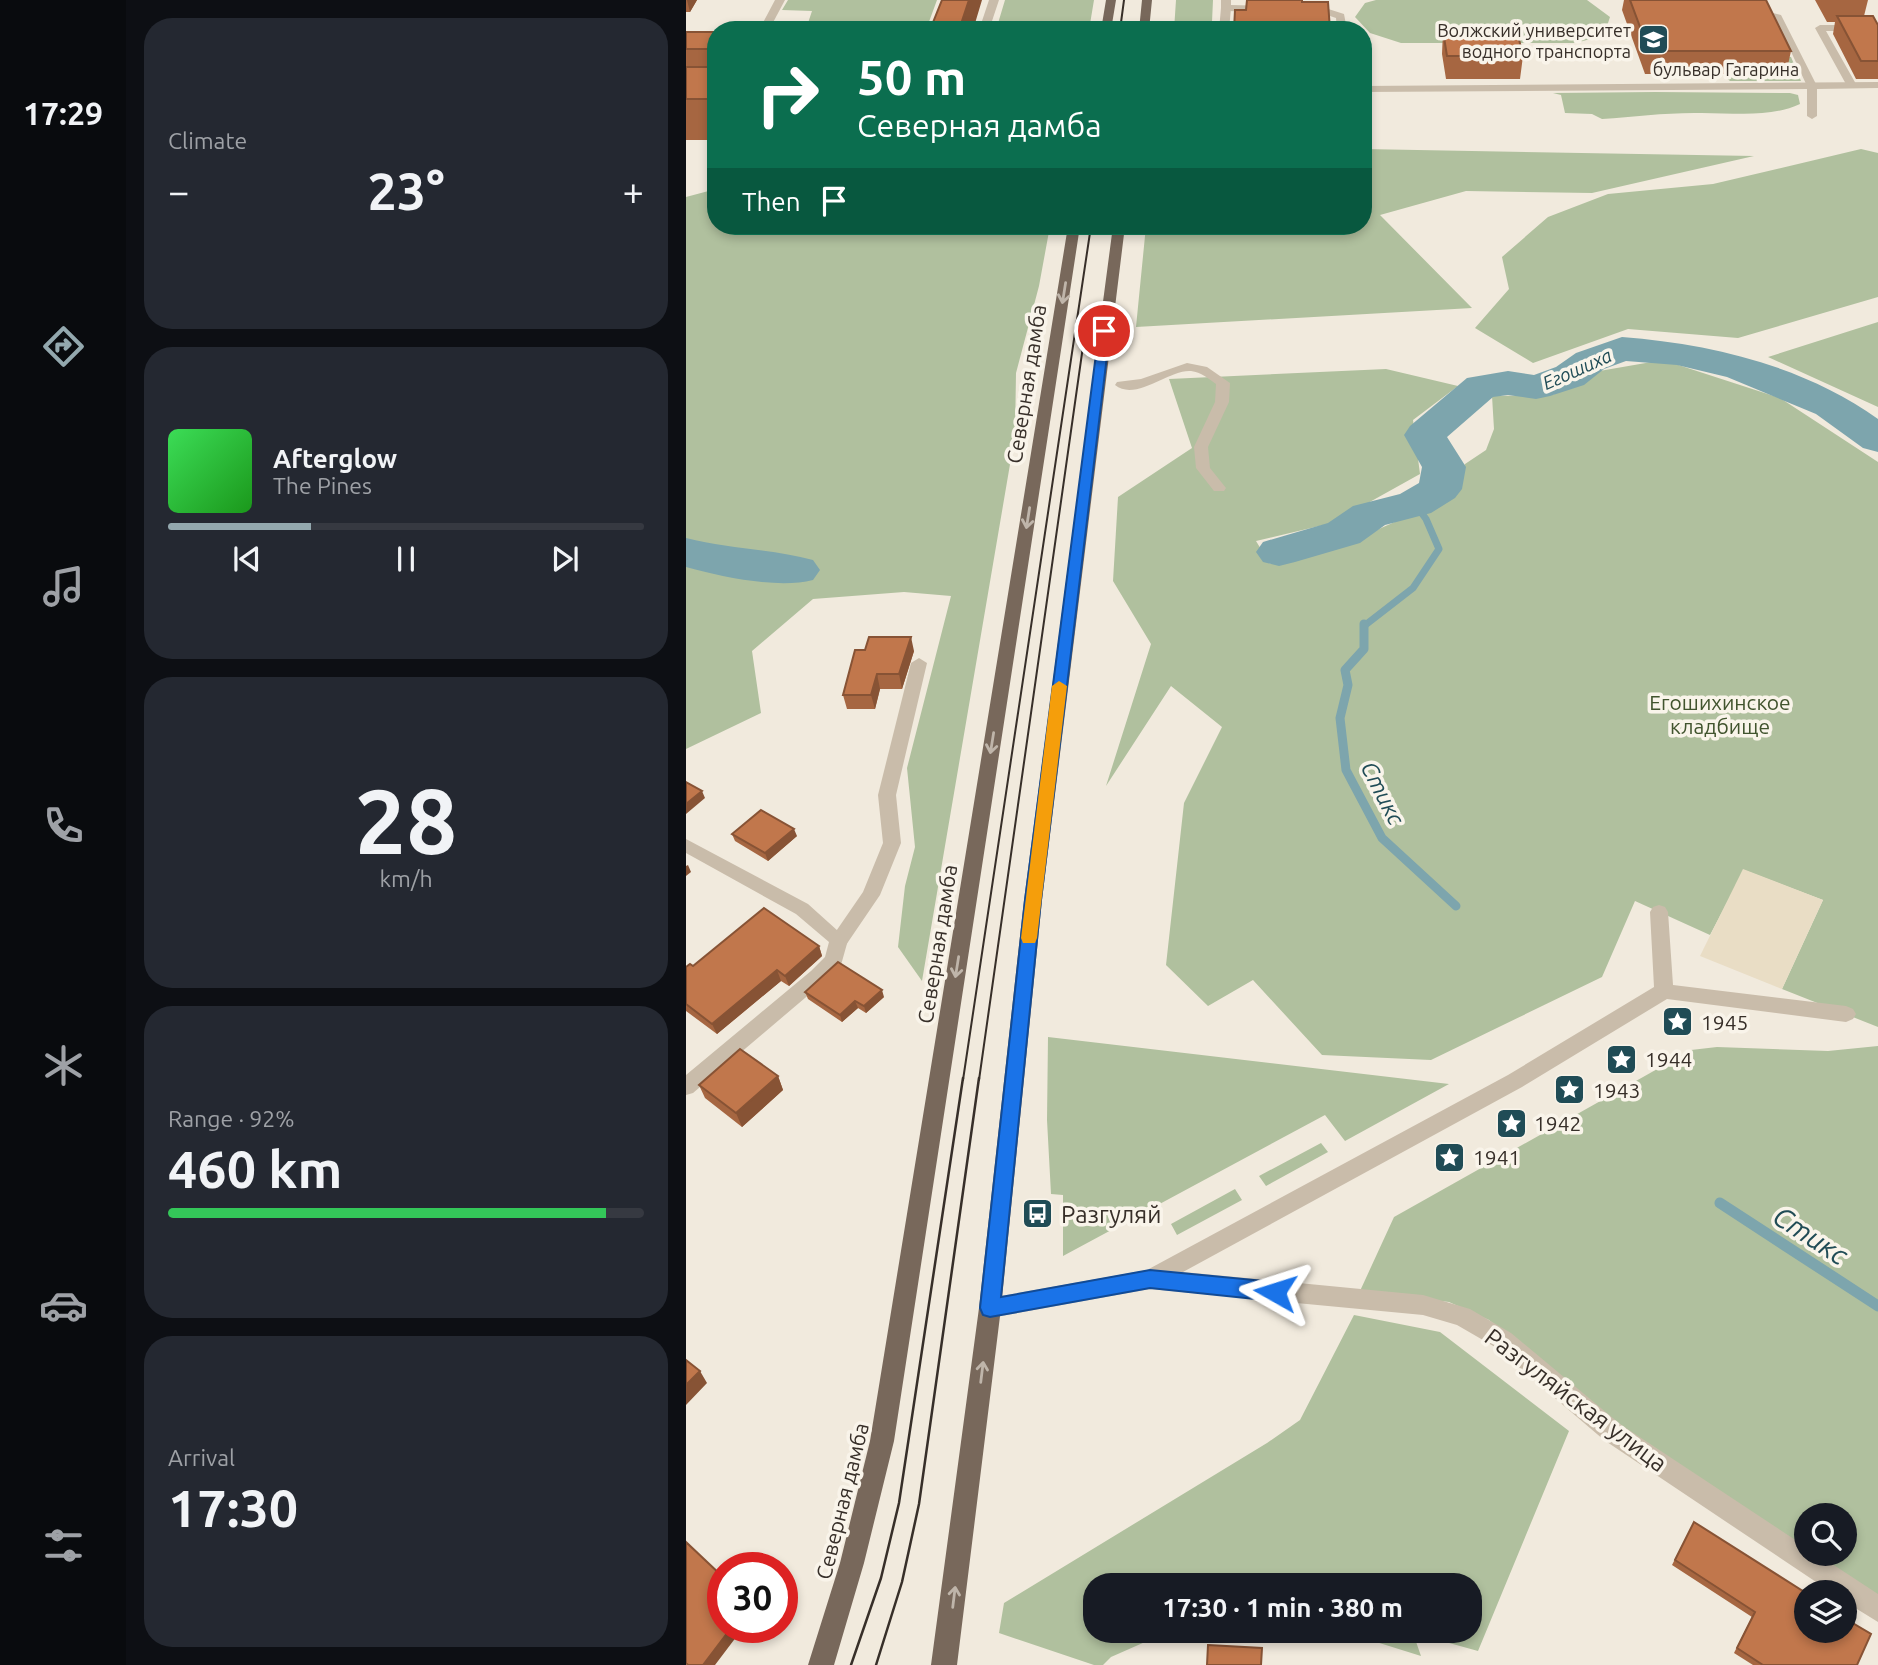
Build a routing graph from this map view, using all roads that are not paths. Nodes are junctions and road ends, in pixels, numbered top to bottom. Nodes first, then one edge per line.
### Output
1 (780, 0) edge
2 (994, 0) edge
3 (1111, 0) edge
4 (1147, 0) edge
5 (1226, 4) edge
6 (1285, 9) edge
7 (1297, 9) edge
8 (1776, 15) edge
9 (769, 21) edge
10 (987, 21) edge
11 (1108, 21) edge
12 (1145, 21) edge
13 (1341, 21) edge
14 (1878, 28) edge
15 (1851, 84) junction
16 (1878, 85) edge
17 (1812, 86) junction
18 (1372, 89) edge
19 (1812, 116) dead end
20 (1073, 235) edge
21 (1118, 235) edge
22 (1122, 385) dead end
23 (1219, 488) dead end
24 (919, 663) dead end
25 (686, 845) edge
26 (1660, 912) dead end
27 (839, 940) junction
28 (1664, 991) junction
29 (1846, 1014) dead end
30 (686, 1087) edge
31 (1150, 1279) junction
32 (990, 1308) junction
33 (1878, 1609) edge
34 (821, 1665) edge
35 (944, 1665) edge

1 - 9 street
2 - 10 street
3 - 11 main road
4 - 12 main road
5 - 6 street
7 - 13 street
8 - 17 street
14 - 15 street
15 - 16 street, бульвар Гагарина
15 - 17 street, бульвар Гагарина
17 - 18 street, бульвар Гагарина
17 - 19 street
20 -> 34 main road, Северная дамба
21 - 32 main road
22 - 23 street
24 - 27 street
25 - 27 street
26 - 28 street
27 - 30 street
28 - 29 street
28 - 31 street
31 - 32 street, Разгуляйская улица
31 - 33 street, Разгуляйская улица
35 -> 32 main road

